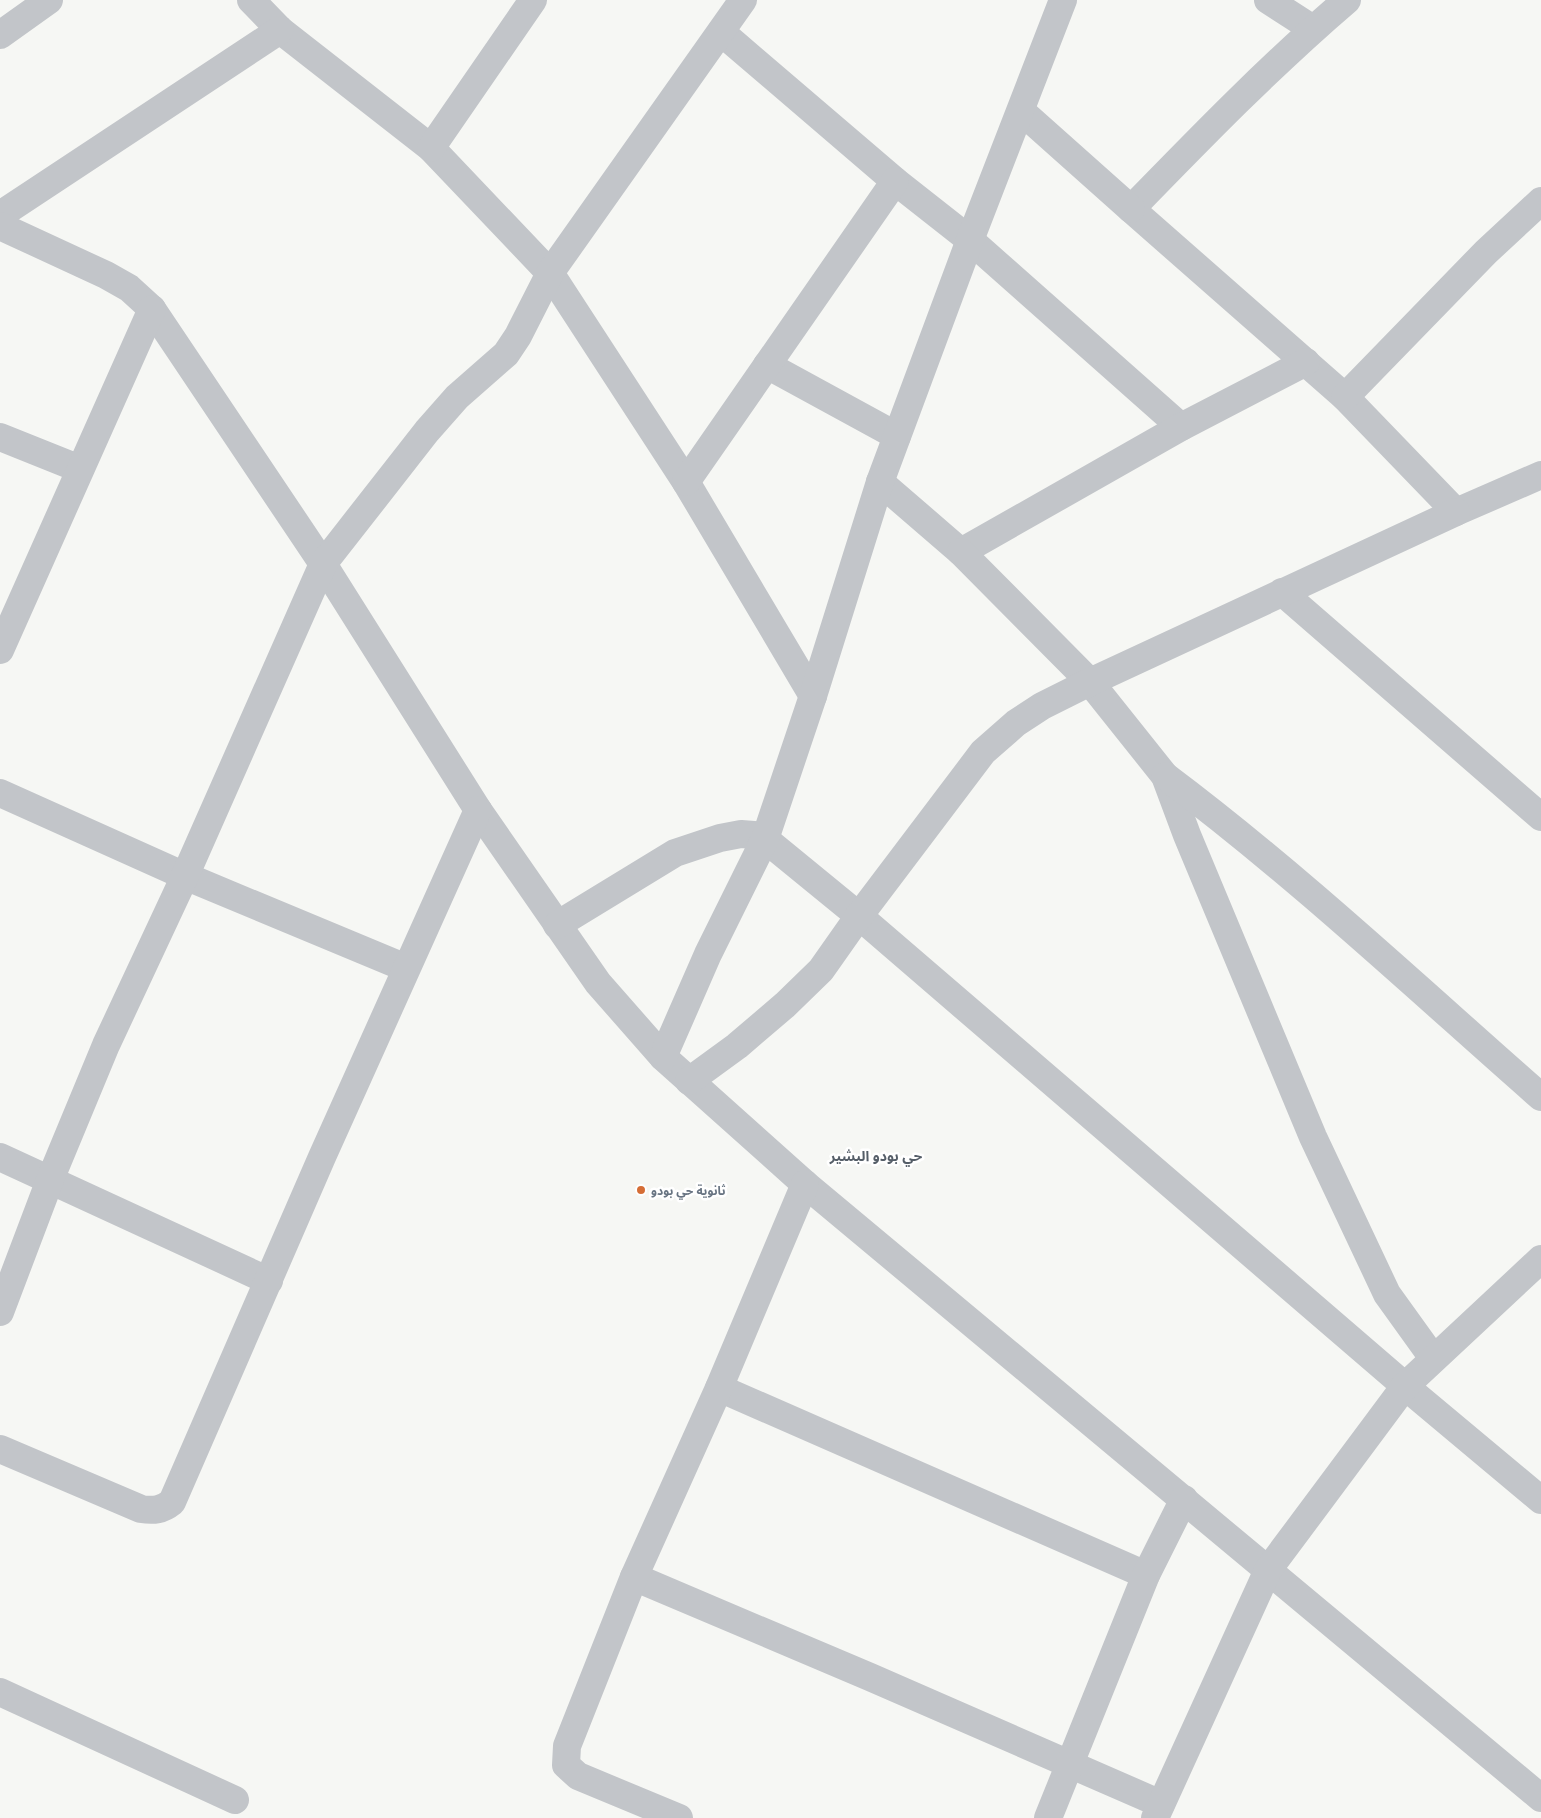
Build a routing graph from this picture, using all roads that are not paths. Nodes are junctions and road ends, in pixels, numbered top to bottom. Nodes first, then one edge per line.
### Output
1 (250, 0) edge
2 (533, 0) edge
3 (743, 0) edge
4 (1063, 0) edge
5 (1268, 0) edge
6 (1347, 0) edge
7 (35, 2) edge
8 (1312, 29) junction
9 (280, 30) junction
10 (721, 32) junction
11 (0, 35) edge
12 (1021, 111) junction
13 (431, 148) junction
14 (895, 181) junction
15 (1541, 202) edge
16 (1131, 209) junction
17 (0, 215) edge
18 (0, 226) edge
19 (970, 240) junction
20 (550, 273) junction
21 (152, 309) junction
22 (1306, 362) junction
23 (767, 365) junction
24 (1345, 397) junction
25 (1181, 428) junction
26 (897, 436) junction
27 (0, 437) edge
28 (80, 469) junction
29 (1541, 475) edge
30 (686, 482) junction
31 (880, 482) junction
32 (1456, 512) junction
33 (961, 552) junction
34 (323, 564) junction
35 (1282, 592) junction
36 (0, 650) edge
37 (1090, 682) junction
38 (813, 696) junction
39 (1166, 776) junction
40 (0, 793) edge
41 (478, 810) junction
42 (1541, 817) edge
43 (765, 839) junction
44 (185, 876) junction
45 (858, 916) junction
46 (557, 925) junction
47 (406, 968) junction
48 (663, 1057) junction
49 (689, 1080) junction
50 (1541, 1098) edge
51 (0, 1157) edge
52 (50, 1180) junction
53 (806, 1184) junction
54 (1541, 1259) edge
55 (269, 1281) junction
56 (0, 1312) edge
57 (1433, 1358) junction
58 (1405, 1386) junction
59 (720, 1388) junction
60 (0, 1449) edge
61 (1184, 1499) junction
62 (1541, 1500) edge
63 (1268, 1570) junction
64 (1146, 1575) junction
65 (634, 1577) junction
66 (0, 1692) edge
67 (1071, 1764) junction
68 (1541, 1798) edge
69 (235, 1800) dead end
70 (1158, 1811) edge
71 (678, 1818) edge
72 (1048, 1818) edge

1 - 9 street
2 - 13 street
3 - 10 street
4 - 12 street
5 - 8 street
6 - 8 street
7 - 11 street
8 - 16 street
9 - 13 street
9 - 17 street
10 - 14 street
10 - 20 street
12 - 16 street
12 - 19 street
13 - 20 street
14 - 19 street
14 - 23 street
15 - 24 street
16 - 22 street
18 - 21 street
19 - 25 street
19 - 26 street
20 - 30 street
20 - 34 street
21 - 28 street
21 - 34 street
22 - 24 street
22 - 25 street
23 - 26 street
23 - 30 street
24 - 32 street
25 - 33 street
26 - 31 street
27 - 28 street
28 - 36 street
29 - 32 street
30 - 38 street
31 - 33 street
31 - 38 street
32 - 35 street
33 - 37 street
34 - 41 street
34 - 44 street
35 - 37 street
35 - 42 street
37 - 39 street
37 - 45 street
38 - 43 street
39 - 50 street
39 - 57 street
40 - 44 street
41 - 46 street
41 - 47 street
43 - 45 street
43 - 46 street
43 - 48 street
44 - 47 street
44 - 52 street
45 - 49 street
45 - 58 street
46 - 48 street
47 - 55 street
48 - 49 street
49 - 53 street
51 - 52 street
52 - 55 street
52 - 56 street
53 - 59 street
53 - 61 street
54 - 57 street
55 - 60 street
57 - 58 street
58 - 62 street
58 - 63 street
59 - 64 street
59 - 65 street
61 - 63 street
61 - 64 street
63 - 68 street
63 - 70 street
64 - 67 street
65 - 67 street
65 - 71 street
66 - 69 street
67 - 70 street
67 - 72 street

